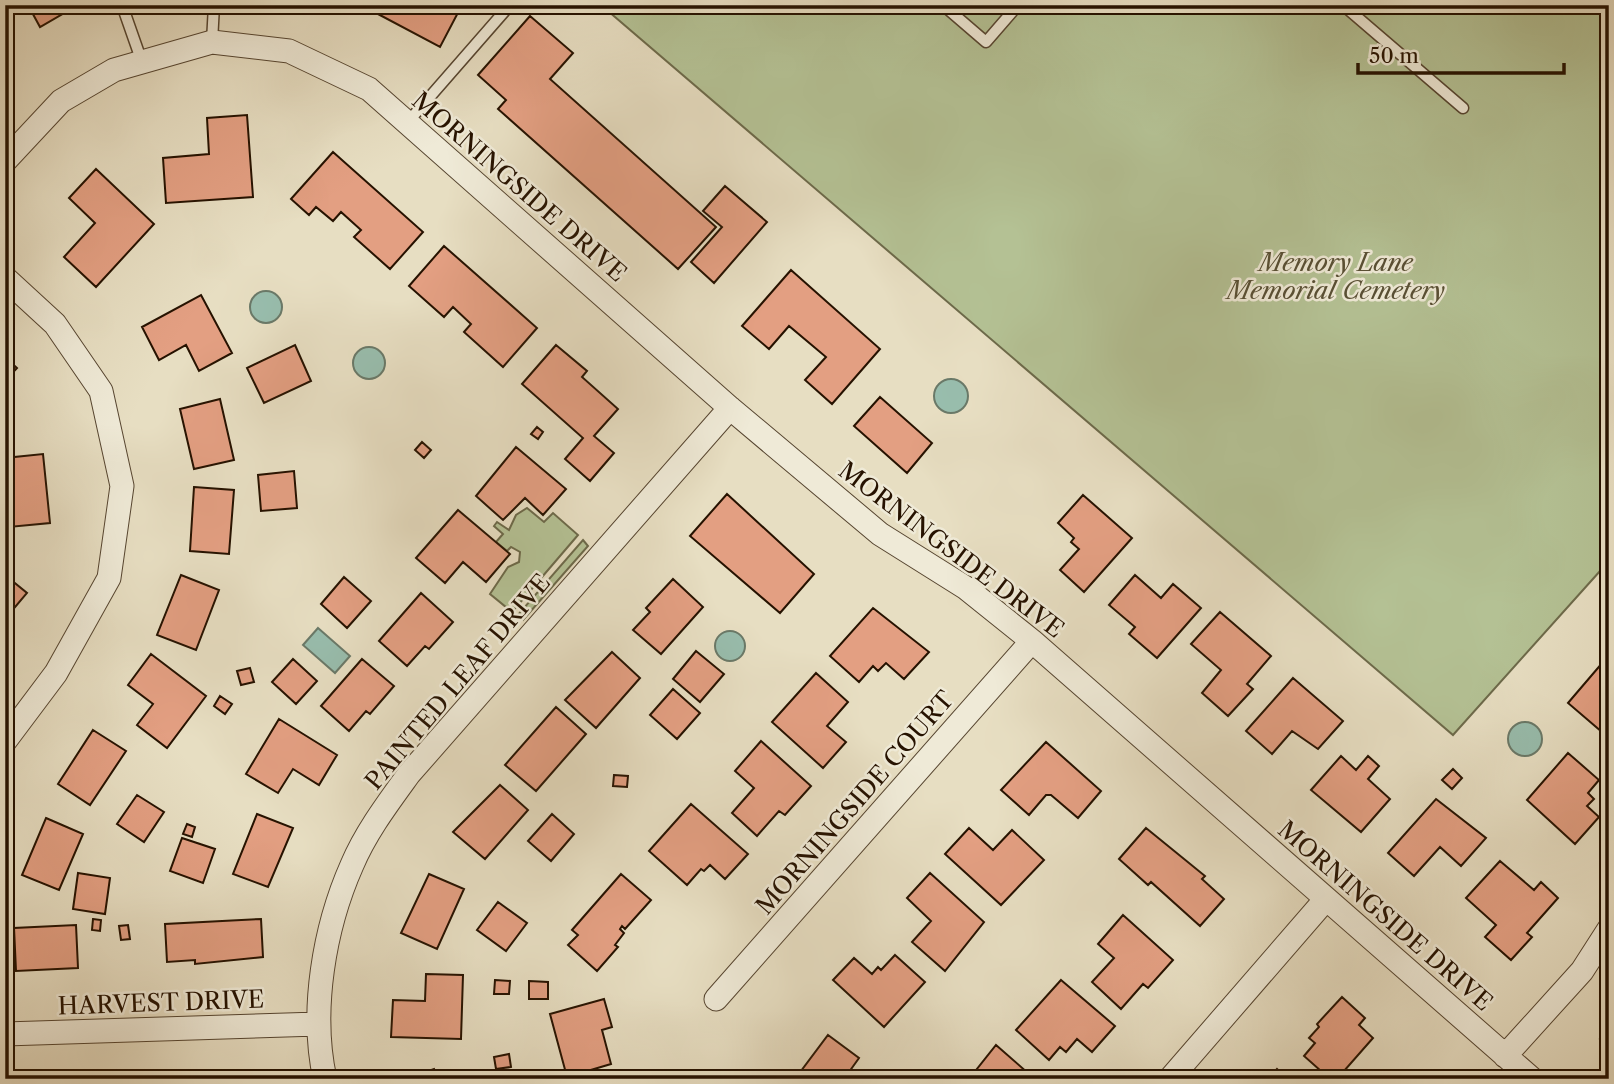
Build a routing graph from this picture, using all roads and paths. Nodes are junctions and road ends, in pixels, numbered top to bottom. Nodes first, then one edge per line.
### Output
1 (122, 5) edge
2 (214, 5) edge
3 (510, 5) edge
4 (943, 5) edge
5 (1018, 5) edge
6 (1343, 5) edge
7 (212, 42) junction
8 (142, 62) junction
9 (1463, 108) dead end
10 (407, 123) junction
11 (5, 161) edge
12 (5, 278) edge
13 (730, 408) junction
14 (1032, 641) junction
15 (5, 741) edge
16 (1326, 899) junction
17 (1609, 929) edge
18 (716, 999) dead end
19 (318, 1024) junction
20 (5, 1034) edge
21 (1505, 1056) junction
22 (325, 1079) edge
23 (1170, 1079) edge
24 (1532, 1079) edge

1 - 8 lane
2 - 7 lane
3 - 10 lane
4 - 5 lane
6 - 9 lane
7 - 8 street
7 - 10 street, MORNINGSIDE DRIVE
8 - 11 street
10 - 13 street, MORNINGSIDE DRIVE
12 - 15 street
13 - 14 street, MORNINGSIDE DRIVE
13 - 19 street, PAINTED LEAF DRIVE
14 - 16 street, MORNINGSIDE DRIVE
14 - 18 street, MORNINGSIDE COURT
16 - 21 street, MORNINGSIDE DRIVE
16 - 23 street
17 - 21 street
19 - 20 street, HARVEST DRIVE
19 - 22 street, PAINTED LEAF DRIVE
21 - 24 street, MORNINGSIDE DRIVE

